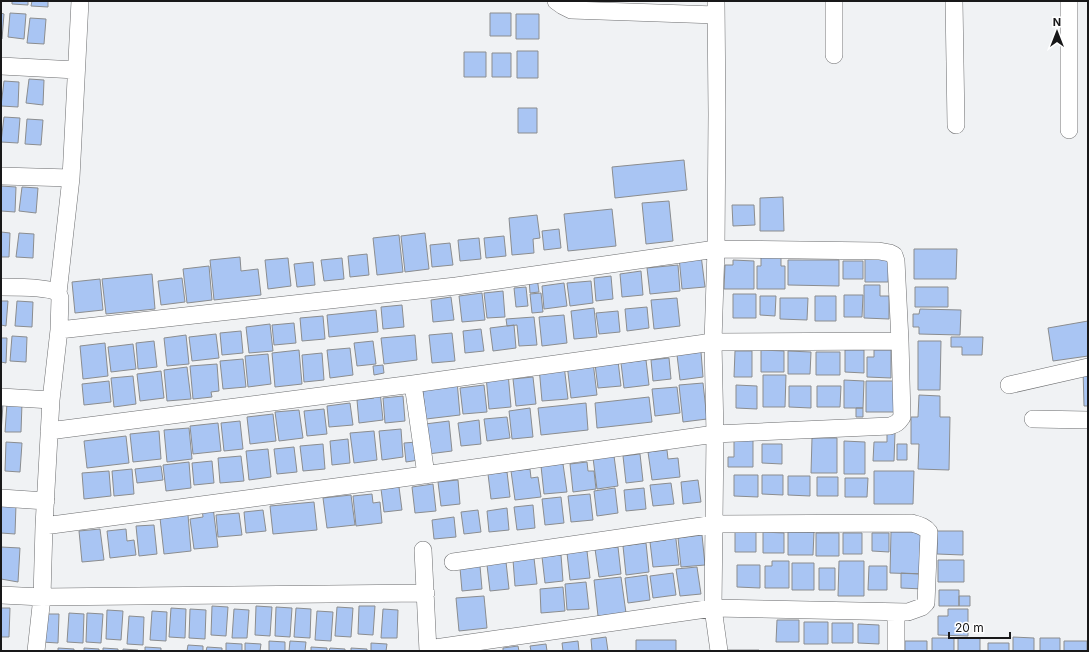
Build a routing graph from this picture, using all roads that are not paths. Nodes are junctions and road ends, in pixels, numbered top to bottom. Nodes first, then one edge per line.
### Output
1 (80, 1) edge
2 (556, 1) edge
3 (834, 1) edge
4 (954, 1) edge
5 (1069, 1) edge
6 (716, 8) edge
7 (834, 55) dead end
8 (1, 66) edge
9 (76, 70) junction
10 (956, 125) dead end
11 (1069, 130) dead end
12 (1, 176) edge
13 (71, 178) junction
14 (716, 249) junction
15 (1, 287) edge
16 (58, 293) junction
17 (59, 330) junction
18 (900, 341) junction
19 (713, 342) junction
20 (1088, 366) edge
21 (413, 384) junction
22 (1009, 385) dead end
23 (1, 397) edge
24 (51, 400) junction
25 (1033, 419) dead end
26 (1088, 420) edge
27 (49, 431) junction
28 (715, 434) junction
29 (426, 474) junction
30 (1, 498) edge
31 (46, 501) junction
32 (715, 524) junction
33 (44, 526) junction
34 (424, 550) dead end
35 (452, 562) dead end
36 (426, 593) junction
37 (1, 595) edge
38 (42, 597) junction
39 (713, 608) junction
40 (896, 612) junction
41 (428, 650) edge
42 (36, 651) edge
43 (719, 651) edge
44 (896, 651) edge

1 - 9 street
2 - 6 street
3 - 7 street
4 - 10 street
5 - 11 street
6 - 14 street
8 - 9 street
9 - 13 street
12 - 13 street
13 - 16 street
14 - 17 street
14 - 18 street
14 - 19 street
15 - 16 street
16 - 17 street
17 - 24 street
18 - 19 street
18 - 28 street
19 - 21 street
19 - 28 street
20 - 22 street
21 - 27 street
21 - 29 street
23 - 24 street
24 - 27 street
25 - 26 street
27 - 31 street
28 - 29 street
28 - 32 street
29 - 33 street
30 - 31 street
31 - 33 street
32 - 35 street
32 - 39 street
32 - 40 street
33 - 38 street
34 - 36 street
36 - 38 street
36 - 41 street
37 - 38 street
38 - 42 street
39 - 40 street
39 - 41 street
39 - 43 street
40 - 44 street

